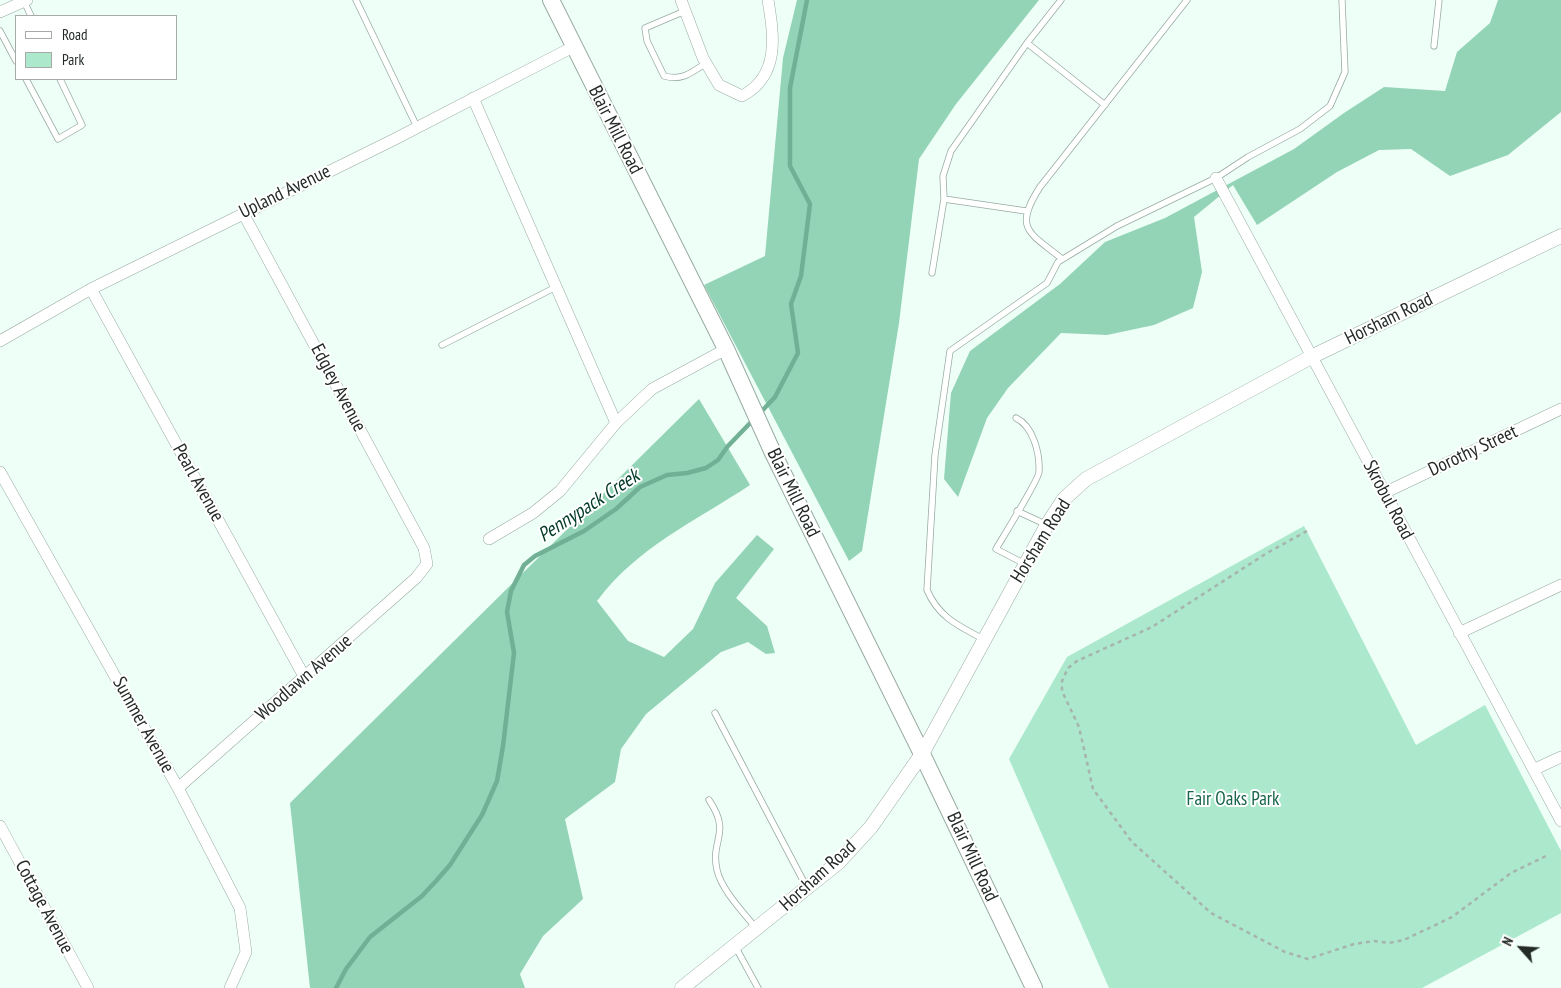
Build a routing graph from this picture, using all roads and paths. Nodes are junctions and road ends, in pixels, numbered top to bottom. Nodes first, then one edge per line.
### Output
1 (356, 0) edge
2 (551, 0) edge
3 (768, 0) edge
4 (1061, 0) edge
5 (1187, 0) edge
6 (1342, 0) edge
7 (1439, 0) edge
8 (26, 1) edge
9 (683, 5) edge
10 (6, 7) edge
11 (31, 15) edge
12 (0, 31) edge
13 (1028, 42) junction
14 (1434, 46) dead end
15 (573, 47) junction
16 (15, 59) edge
17 (704, 61) junction
18 (27, 80) edge
19 (60, 80) edge
20 (472, 98) junction
21 (1105, 105) junction
22 (417, 127) junction
23 (1216, 178) junction
24 (944, 199) junction
25 (1026, 210) junction
26 (243, 213) junction
27 (1561, 236) edge
28 (1062, 259) junction
29 (932, 273) dead end
30 (556, 287) junction
31 (91, 289) junction
32 (0, 341) edge
33 (442, 345) dead end
34 (726, 349) junction
35 (1311, 357) junction
36 (1561, 409) edge
37 (1016, 418) dead end
38 (616, 423) junction
39 (0, 472) edge
40 (1384, 493) junction
41 (1017, 511) junction
42 (1047, 525) junction
43 (1307, 531) dead end
44 (489, 539) dead end
45 (427, 564) joint
46 (1025, 564) junction
47 (1561, 585) edge
48 (1460, 634) junction
49 (985, 640) junction
50 (305, 678) junction
51 (715, 713) dead end
52 (922, 754) junction
53 (1561, 757) edge
54 (1535, 769) junction
55 (178, 788) junction
56 (709, 800) dead end
57 (1561, 821) edge
58 (0, 826) edge
59 (1548, 855) dead end
60 (808, 888) junction
61 (757, 929) junction
62 (735, 946) junction
63 (684, 987) edge
64 (88, 988) edge
65 (230, 988) edge
66 (758, 988) edge
67 (1034, 988) edge

1 - 22 lane
2 - 15 main road, Blair Mill Road
3 - 17 street
4 - 13 lane
5 - 21 lane
6 - 23 lane
7 - 14 lane
8 - 10 street
8 - 11 lane
9 - 17 street
9 - 17 lane
12 - 16 lane
13 - 21 lane
13 - 24 lane
15 - 20 street, Upland Avenue
15 - 34 main road, Blair Mill Road
18 - 19 lane
20 - 22 street, Upland Avenue
20 - 30 street
21 - 25 lane
22 - 26 street, Upland Avenue
23 - 28 lane
23 - 35 street, Skrobul Road
24 - 25 lane
24 - 29 lane
25 - 28 lane
26 - 31 street, Upland Avenue
26 - 45 street, Edgley Avenue
27 - 35 street, Horsham Road
28 - 49 lane
30 - 33 lane
30 - 38 street
31 - 32 street, Upland Avenue
31 - 50 street, Pearl Avenue
34 - 38 street
34 - 52 main road, Blair Mill Road
35 - 40 street, Skrobul Road
35 - 42 street, Horsham Road
36 - 40 street, Dorothy Street
37 - 41 lane
38 - 44 street
39 - 55 street, Summer Avenue
40 - 48 street, Skrobul Road
41 - 42 lane
41 - 46 lane
42 - 46 street, Horsham Road
43 - 59 path
45 - 50 street, Woodlawn Avenue
46 - 49 street, Horsham Road
47 - 48 street
48 - 54 street, Skrobul Road
49 - 52 street, Horsham Road
50 - 55 street, Woodlawn Avenue
51 - 60 lane
52 - 60 street, Horsham Road
52 - 67 main road, Blair Mill Road
53 - 54 street
54 - 57 street, Skrobul Road
55 - 65 street, Summer Avenue
56 - 61 lane
58 - 64 street, Cottage Avenue
60 - 61 street, Horsham Road
61 - 62 street, Horsham Road
62 - 63 street, Horsham Road
62 - 66 lane

